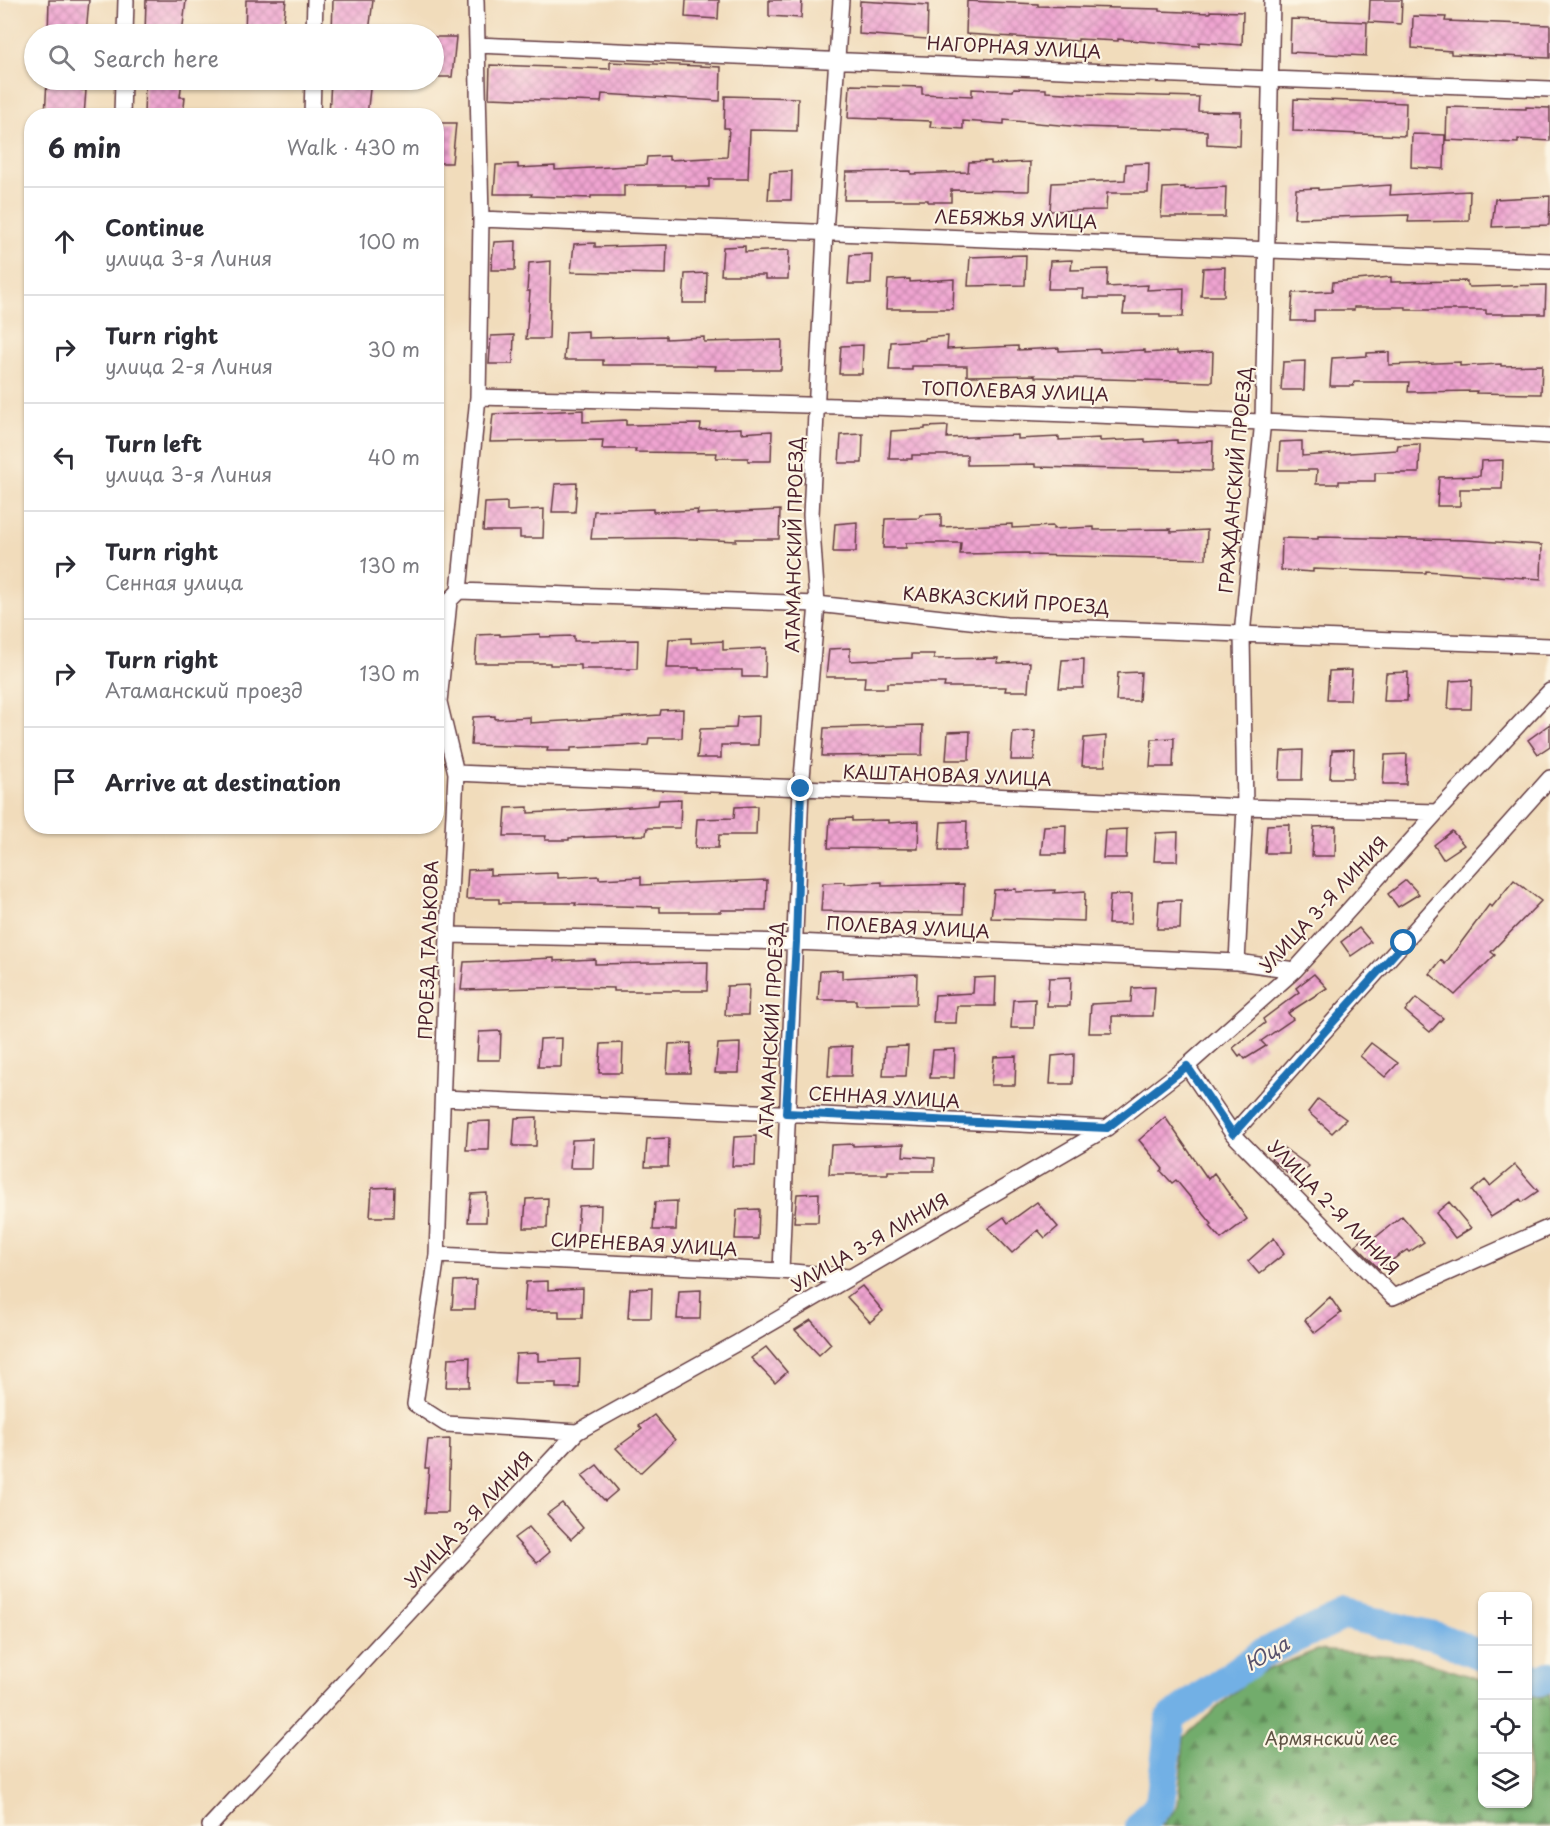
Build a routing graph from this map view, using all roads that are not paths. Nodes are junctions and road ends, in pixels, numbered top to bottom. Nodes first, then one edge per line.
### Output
1 (126, 0) edge
2 (315, 0) edge
3 (476, 0) edge
4 (841, 0) edge
5 (1272, 0) edge
6 (125, 24) edge
7 (314, 24) edge
8 (477, 45) junction
9 (837, 60) junction
10 (1270, 79) junction
11 (1550, 89) edge
12 (123, 90) edge
13 (313, 90) edge
14 (122, 108) edge
15 (312, 108) edge
16 (481, 219) junction
17 (825, 232) junction
18 (1268, 249) junction
19 (1550, 261) edge
20 (478, 397) junction
21 (818, 404) junction
22 (1263, 420) junction
23 (1550, 436) edge
24 (459, 591) junction
25 (817, 604) junction
26 (1242, 635) junction
27 (1550, 646) edge
28 (444, 658) edge
29 (1550, 691) edge
30 (444, 720) edge
31 (456, 773) junction
32 (1550, 778) edge
33 (801, 789) junction
34 (1245, 807) junction
35 (1437, 812) junction
36 (448, 935) junction
37 (796, 942) junction
38 (1237, 962) junction
39 (1295, 970) junction
40 (1187, 1066) junction
41 (443, 1098) junction
42 (786, 1113) junction
43 (1107, 1128) junction
44 (1233, 1134) junction
45 (1550, 1227) edge
46 (438, 1255) junction
47 (781, 1271) junction
48 (849, 1277) junction
49 (577, 1432) junction
50 (210, 1826) edge

1 - 6 street
2 - 7 street
3 - 8 street, ПРОЕЗД ТАЛЬКОВА
4 - 9 street, АТАМАНСКИЙ ПРОЕЗД
5 - 10 street, ГРАЖДАНСКИЙ ПРОЕЗД
8 - 9 street, НАГОРНАЯ УЛИЦА
8 - 16 street, ПРОЕЗД ТАЛЬКОВА
9 - 10 street, НАГОРНАЯ УЛИЦА
9 - 17 street, АТАМАНСКИЙ ПРОЕЗД
10 - 11 street, НАГОРНАЯ УЛИЦА
10 - 18 street, ГРАЖДАНСКИЙ ПРОЕЗД
12 - 14 street
13 - 15 street
16 - 17 street, ЛЕБЯЖЬЯ УЛИЦА
16 - 20 street, ПРОЕЗД ТАЛЬКОВА
17 - 18 street, ЛЕБЯЖЬЯ УЛИЦА
17 - 21 street, АТАМАНСКИЙ ПРОЕЗД
18 - 19 street, ЛЕБЯЖЬЯ УЛИЦА
18 - 22 street, ГРАЖДАНСКИЙ ПРОЕЗД
20 - 21 street, ТОПОЛЕВАЯ УЛИЦА
20 - 24 street, ПРОЕЗД ТАЛЬКОВА
21 - 22 street, ТОПОЛЕВАЯ УЛИЦА
21 - 25 street, АТАМАНСКИЙ ПРОЕЗД
22 - 23 street, ТОПОЛЕВАЯ УЛИЦА
22 - 26 street, ГРАЖДАНСКИЙ ПРОЕЗД
24 - 25 street, КАВКАЗСКИЙ ПРОЕЗД
24 - 28 street, ПРОЕЗД ТАЛЬКОВА
25 - 26 street, КАВКАЗСКИЙ ПРОЕЗД
25 - 33 street, АТАМАНСКИЙ ПРОЕЗД
26 - 27 street, КАВКАЗСКИЙ ПРОЕЗД
26 - 34 street, ГРАЖДАНСКИЙ ПРОЕЗД
29 - 35 street, УЛИЦА 3-Я ЛИНИЯ
30 - 31 street, ПРОЕЗД ТАЛЬКОВА
31 - 33 street, КАШТАНОВАЯ УЛИЦА
31 - 36 street, ПРОЕЗД ТАЛЬКОВА
32 - 44 street
33 - 34 street, КАШТАНОВАЯ УЛИЦА
33 - 37 street, АТАМАНСКИЙ ПРОЕЗД
34 - 35 street, КАШТАНОВАЯ УЛИЦА
34 - 38 street, ГРАЖДАНСКИЙ ПРОЕЗД
35 - 39 street, УЛИЦА 3-Я ЛИНИЯ
36 - 37 street, ПОЛЕВАЯ УЛИЦА
36 - 41 street, ПРОЕЗД ТАЛЬКОВА
37 - 38 street, ПОЛЕВАЯ УЛИЦА
37 - 42 street, АТАМАНСКИЙ ПРОЕЗД
38 - 39 street, ПОЛЕВАЯ УЛИЦА
39 - 40 street, УЛИЦА 3-Я ЛИНИЯ
40 - 43 street, УЛИЦА 3-Я ЛИНИЯ
40 - 44 street, УЛИЦА 2-Я ЛИНИЯ
41 - 42 street, СЕННАЯ УЛИЦА
41 - 46 street, ПРОЕЗД ТАЛЬКОВА
42 - 43 street, СЕННАЯ УЛИЦА
42 - 47 street, АТАМАНСКИЙ ПРОЕЗД
43 - 48 street, УЛИЦА 3-Я ЛИНИЯ
44 - 45 street, УЛИЦА 2-Я ЛИНИЯ
46 - 47 street, СИРЕНЕВАЯ УЛИЦА
46 - 49 street, ПРОЕЗД ТАЛЬКОВА
47 - 48 street, СИРЕНЕВАЯ УЛИЦА
48 - 49 street, УЛИЦА 3-Я ЛИНИЯ
49 - 50 street, УЛИЦА 3-Я ЛИНИЯ

